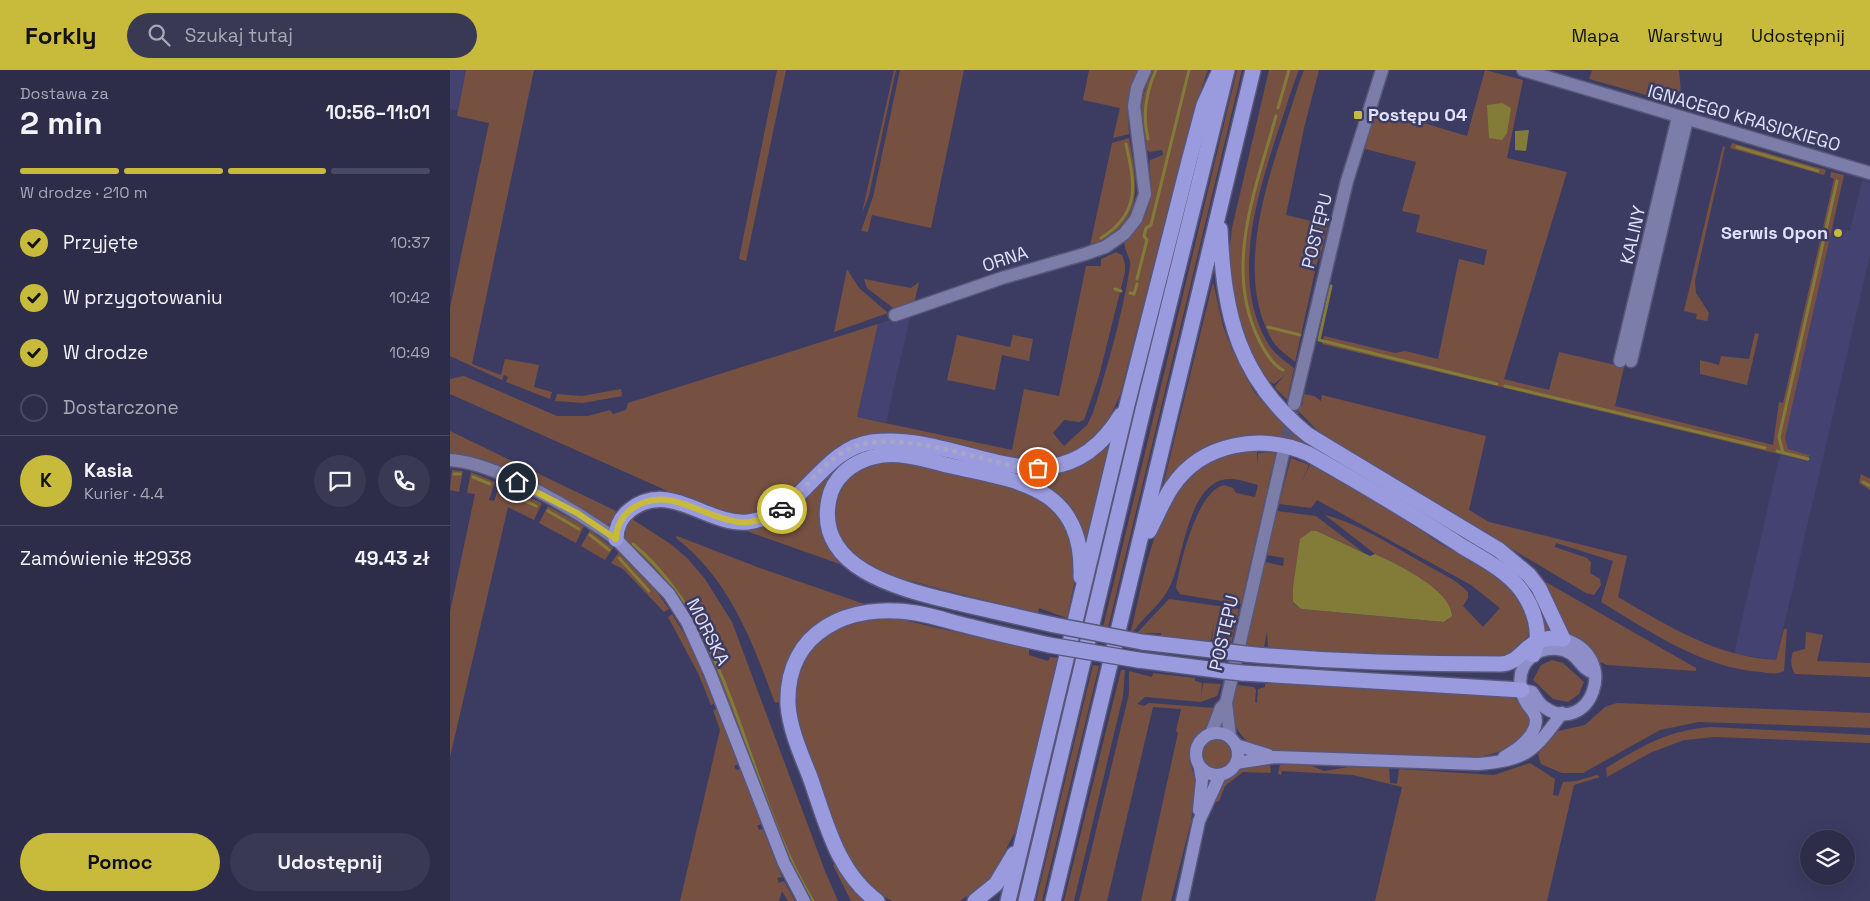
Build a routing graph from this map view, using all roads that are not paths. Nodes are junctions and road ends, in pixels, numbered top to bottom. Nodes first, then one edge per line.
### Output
1 (1145, 70) edge
2 (1220, 70) edge
3 (1227, 70) edge
4 (1253, 70) edge
5 (1382, 70) edge
6 (1523, 70) edge
7 (1682, 118) junction
8 (1870, 173) edge
9 (1219, 210) junction
10 (895, 315) dead end
11 (1626, 360) dead end
12 (1294, 404) tunnel mouth
13 (1127, 405) junction
14 (1283, 454) tunnel mouth
15 (450, 460) edge
16 (616, 539) junction
17 (1139, 550) junction
18 (1079, 607) junction
19 (1564, 639) junction
20 (1535, 648) junction
21 (1388, 664) junction
22 (1521, 670) junction
23 (1595, 673) junction
24 (1522, 690) junction
25 (1226, 703) junction
26 (1562, 713) junction
27 (1211, 734) junction
28 (1233, 741) junction
29 (1276, 757) junction
30 (1492, 762) junction
31 (1236, 763) junction
32 (1200, 768) junction
33 (1220, 775) junction
34 (1199, 821) junction
35 (1022, 839) junction
36 (804, 901) edge
37 (877, 901) edge
38 (975, 901) edge
39 (1008, 901) edge
40 (1026, 901) edge
41 (1053, 901) edge
42 (1182, 901) edge

1 - 10 street, ORNA
2 - 13 highway
3 - 40 highway
4 - 9 highway
5 - 12 street, POSTĘPU
6 - 7 street, IGNACEGO KRASICKIEGO
7 - 8 street, IGNACEGO KRASICKIEGO
7 - 11 street, KALINY
9 - 17 highway
9 - 19 highway
13 - 16 highway
13 - 18 highway
14 - 25 street, POSTĘPU
15 - 16 street, MORSKA
16 - 36 main road, MORSKA
17 - 20 highway
17 - 41 highway
18 - 21 highway, bridge
18 - 35 highway
19 - 20 highway
19 - 23 main road
20 - 21 highway
20 - 22 main road
20 - 23 main road
21 - 22 highway
22 - 24 main road
23 - 26 main road
24 - 26 main road
24 - 30 main road
24 - 37 highway, bridge
25 - 27 street, POSTĘPU
25 - 28 street, POSTĘPU
26 - 30 main road
27 - 28 main road
27 - 32 main road
28 - 29 main road
28 - 31 main road
29 - 30 main road
29 - 31 main road
31 - 33 main road
32 - 33 main road
32 - 34 main road
33 - 34 main road
34 - 42 main road
35 - 38 highway
35 - 39 highway

